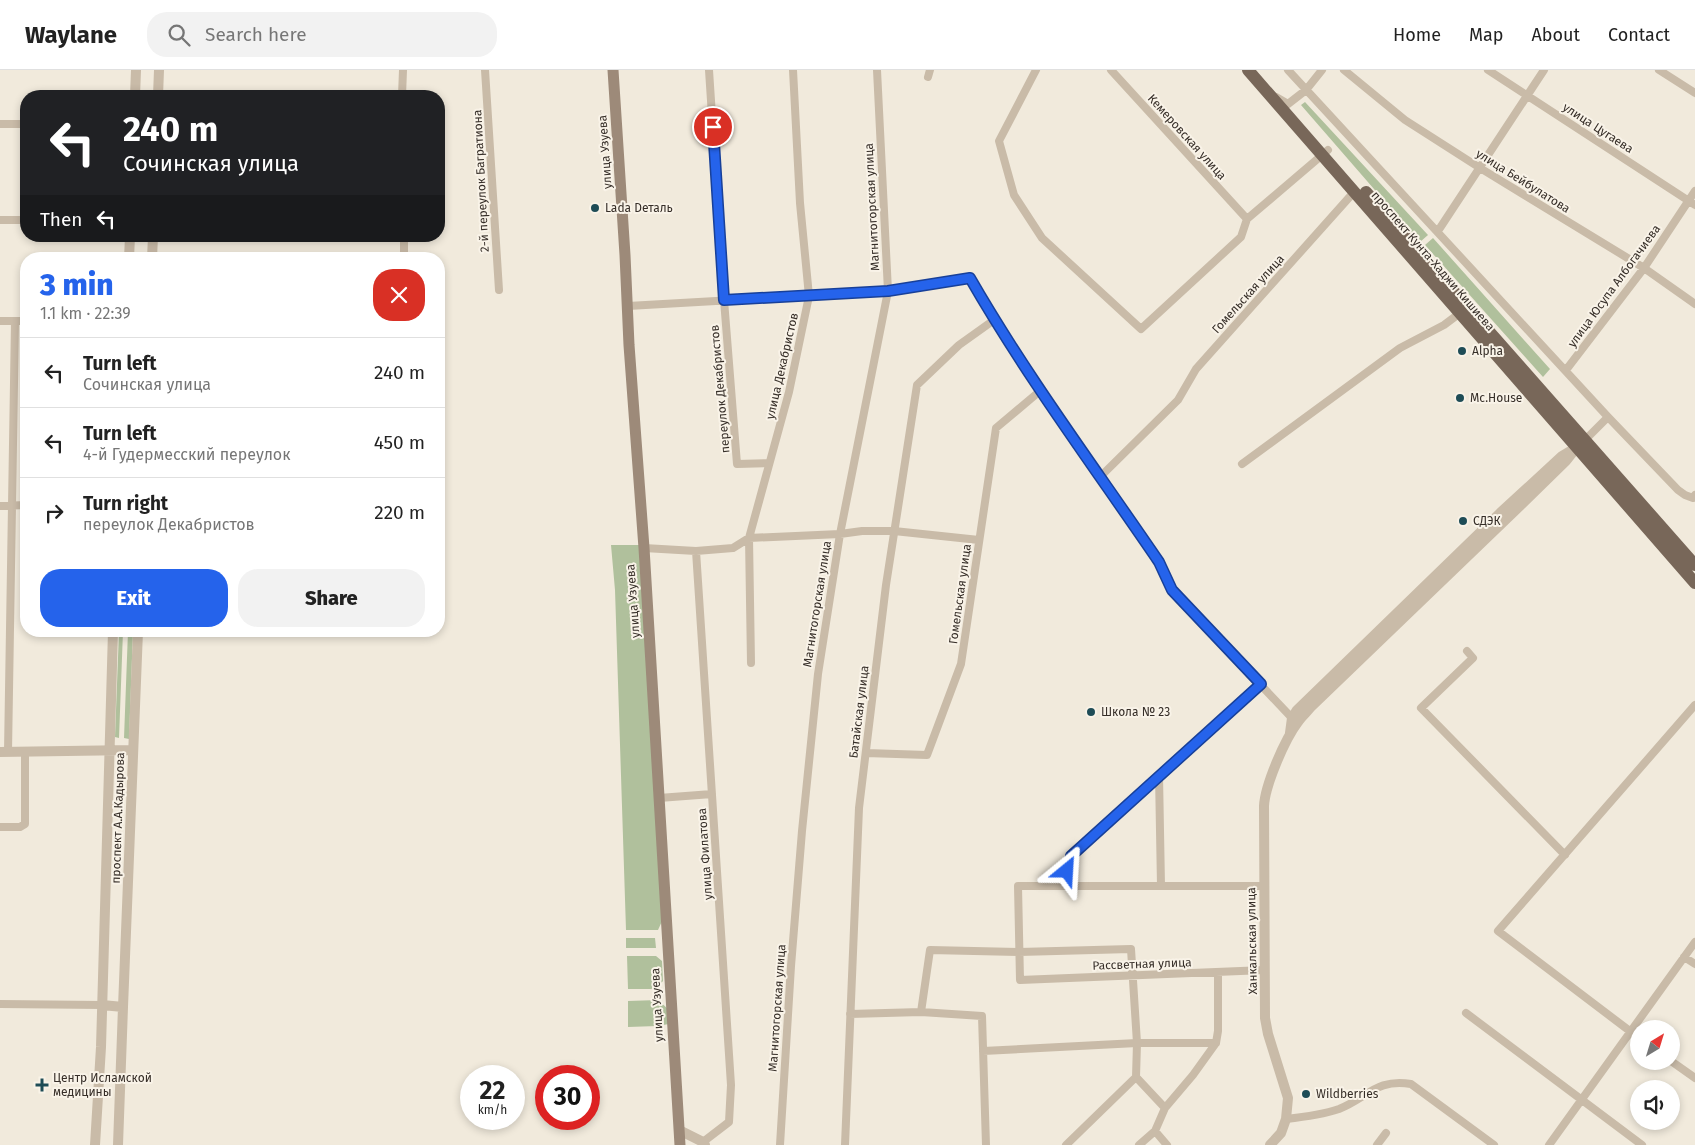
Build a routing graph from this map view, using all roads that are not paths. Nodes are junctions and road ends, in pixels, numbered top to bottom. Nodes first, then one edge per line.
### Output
1 (136, 70) edge
2 (159, 70) edge
3 (402, 70) edge
4 (486, 70) edge
5 (613, 70) edge
6 (709, 70) edge
7 (793, 70) edge
8 (877, 70) edge
9 (1036, 70) edge
10 (1111, 70) edge
11 (1248, 70) edge
12 (1258, 70) edge
13 (1288, 70) edge
14 (1322, 70) edge
15 (1344, 70) edge
16 (1488, 70) edge
17 (1544, 70) edge
18 (1659, 70) edge
19 (134, 90) edge
20 (158, 90) edge
21 (402, 90) edge
22 (1306, 90) junction
23 (1266, 91) junction
24 (1695, 93) edge
25 (1527, 96) junction
26 (1288, 104) junction
27 (0, 124) edge
28 (20, 124) edge
29 (1325, 153) junction
30 (1480, 168) junction
31 (1695, 190) edge
32 (1354, 192) junction
33 (1692, 203) edge
34 (0, 220) edge
35 (20, 220) edge
36 (1247, 220) junction
37 (1438, 231) junction
38 (1644, 268) junction
39 (499, 290) dead end
40 (888, 291) junction
41 (809, 296) junction
42 (724, 300) junction
43 (1695, 304) edge
44 (628, 306) junction
45 (1460, 313) junction
46 (994, 320) junction
47 (0, 321) edge
48 (15, 321) junction
49 (20, 321) edge
50 (1493, 335) junction
51 (1566, 370) junction
52 (1040, 391) junction
53 (1608, 417) junction
54 (1581, 443) junction
55 (770, 463) junction
56 (1242, 464) dead end
57 (1100, 477) junction
58 (1694, 498) edge
59 (11, 505) junction
60 (20, 505) edge
61 (0, 506) edge
62 (894, 531) junction
63 (840, 534) junction
64 (749, 538) junction
65 (979, 540) junction
66 (644, 548) junction
67 (696, 551) junction
68 (1695, 565) edge
69 (1695, 583) edge
70 (113, 637) edge
71 (138, 637) edge
72 (1467, 651) dead end
73 (751, 663) dead end
74 (1261, 684) junction
75 (1695, 705) edge
76 (1292, 718) junction
77 (1290, 733) junction
78 (109, 750) junction
79 (133, 750) junction
80 (4, 752) edge
81 (25, 752) junction
82 (866, 753) junction
83 (1159, 775) junction
84 (712, 794) junction
85 (659, 798) junction
86 (0, 827) edge
87 (1565, 854) junction
88 (1062, 886) junction
89 (1161, 886) junction
90 (1264, 886) junction
91 (1695, 942) edge
92 (1019, 952) junction
93 (1684, 957) junction
94 (1695, 964) edge
95 (1265, 970) junction
96 (1218, 972) junction
97 (1133, 976) junction
98 (0, 1004) edge
99 (102, 1005) junction
100 (123, 1007) junction
101 (921, 1012) junction
102 (1466, 1013) dead end
103 (850, 1014) junction
104 (1639, 1020) edge
105 (1630, 1031) edge
106 (1630, 1033) edge
107 (1137, 1043) junction
108 (1216, 1043) junction
109 (983, 1051) junction
110 (1680, 1067) edge
111 (1136, 1077) junction
112 (1695, 1078) edge
113 (1582, 1100) junction
114 (1165, 1108) junction
115 (1286, 1119) junction
116 (679, 1130) junction
117 (1155, 1131) junction
118 (1386, 1133) dead end
119 (704, 1144) edge
120 (95, 1145) edge
121 (118, 1145) edge
122 (680, 1145) edge
123 (780, 1145) edge
124 (845, 1145) edge
125 (986, 1145) edge
126 (1066, 1145) edge
127 (1139, 1145) edge
128 (1167, 1145) edge
129 (1270, 1145) edge
130 (1377, 1145) edge
131 (1494, 1145) edge
132 (1549, 1145) edge
133 (1642, 1145) edge

1 - 19 street
2 - 20 street
3 - 21 street
4 - 39 street, 2-й переулок Багратиона
5 - 44 main road, улица Узуева
6 - 42 street, переулок Декабристов
7 - 41 street, улица Декабристов
8 - 40 street, Магнитогорская улица
9 - 36 street
10 - 36 street, Кемеровская улица
11 - 23 main road, проспект Кунта-Хаджи Кишиева
12 - 26 main road, проспект Кунта-Хаджи Кишиева
13 - 22 street
14 - 22 street
15 - 30 street, улица Бейбулатова
16 - 25 street, улица Цугаева
17 - 25 street
18 - 24 street
22 - 26 street
22 - 37 street
23 - 26 street
23 - 29 main road, проспект Кунта-Хаджи Кишиева
25 - 30 street
25 - 33 street, улица Цугаева
26 - 29 main road, проспект Кунта-Хаджи Кишиева
27 - 28 street
29 - 32 main road, проспект Кунта-Хаджи Кишиева
29 - 36 street
29 - 50 main road, проспект Кунта-Хаджи Кишиева
30 - 37 street
30 - 38 street, улица Бейбулатова
31 - 33 street, улица Юсупа Албогачиева
32 - 45 main road, проспект Кунта-Хаджи Кишиева
32 - 57 street, Гомельская улица
33 - 38 street, улица Юсупа Албогачиева
34 - 35 street
37 - 51 street
38 - 43 street, улица Бейбулатова
38 - 51 street, улица Юсупа Албогачиева
40 - 41 street
40 - 46 street
40 - 63 street, Магнитогорская улица
41 - 42 street
41 - 55 street, улица Декабристов
42 - 44 street
42 - 55 street, переулок Декабристов
44 - 66 main road, улица Узуева
45 - 50 street
45 - 54 main road, проспект Кунта-Хаджи Кишиева
45 - 56 street
46 - 52 street
46 - 62 street, Батайская улица
47 - 48 street
48 - 49 street
48 - 59 street
50 - 54 main road, проспект Кунта-Хаджи Кишиева
51 - 53 street
52 - 57 street
52 - 65 street, Гомельская улица
53 - 54 street
53 - 58 street
54 - 68 main road, проспект Кунта-Хаджи Кишиева
54 - 69 main road, проспект Кунта-Хаджи Кишиева
54 - 76 street
54 - 77 street, Ханкальская улица
55 - 64 street, улица Декабристов
57 - 74 street
59 - 60 street
59 - 61 street
59 - 80 street
62 - 63 street
62 - 65 street
62 - 82 street, Батайская улица
63 - 64 street
63 - 123 street, Магнитогорская улица
64 - 67 street
64 - 73 street, улица Декабристов
65 - 82 street, Гомельская улица
66 - 67 street
66 - 85 main road, улица Узуева
67 - 84 street, улица Филатова
70 - 78 street, проспект А.А.Кадырова
71 - 79 street, проспект А.А.Кадырова
72 - 87 street
74 - 76 street
74 - 83 street
75 - 87 street
76 - 77 street, Ханкальская улица
77 - 90 street, Ханкальская улица
78 - 79 street
78 - 81 street
78 - 99 street, проспект А.А.Кадырова
79 - 100 street, проспект А.А.Кадырова
80 - 81 street
81 - 86 street
82 - 103 street, Батайская улица
83 - 88 street
83 - 89 street
84 - 85 street
84 - 119 street, улица Филатова
85 - 116 main road, улица Узуева
87 - 105 street
88 - 89 street
88 - 92 street
89 - 90 street
90 - 95 street, Ханкальская улица
91 - 93 street
92 - 97 street, Рассветная улица
92 - 97 street, Рассветная улица
92 - 101 street, Рассветная улица
93 - 94 street
93 - 104 street
95 - 96 street, Рассветная улица
95 - 115 street, Ханкальская улица
96 - 97 street, Рассветная улица
96 - 108 street
97 - 107 street
98 - 99 street
99 - 100 street
99 - 120 street, проспект А.А.Кадырова
100 - 121 street, проспект А.А.Кадырова
101 - 103 street
101 - 109 street
102 - 113 street
103 - 124 street, Батайская улица
106 - 113 street
107 - 108 street
107 - 109 street
107 - 111 street
108 - 114 street
109 - 125 street
110 - 112 street
111 - 114 street
111 - 126 street
113 - 132 street
113 - 133 street
114 - 117 street
115 - 129 street, Ханкальская улица
115 - 131 street
116 - 119 street
116 - 122 main road, улица Узуева
117 - 127 street
117 - 128 street
118 - 130 street

